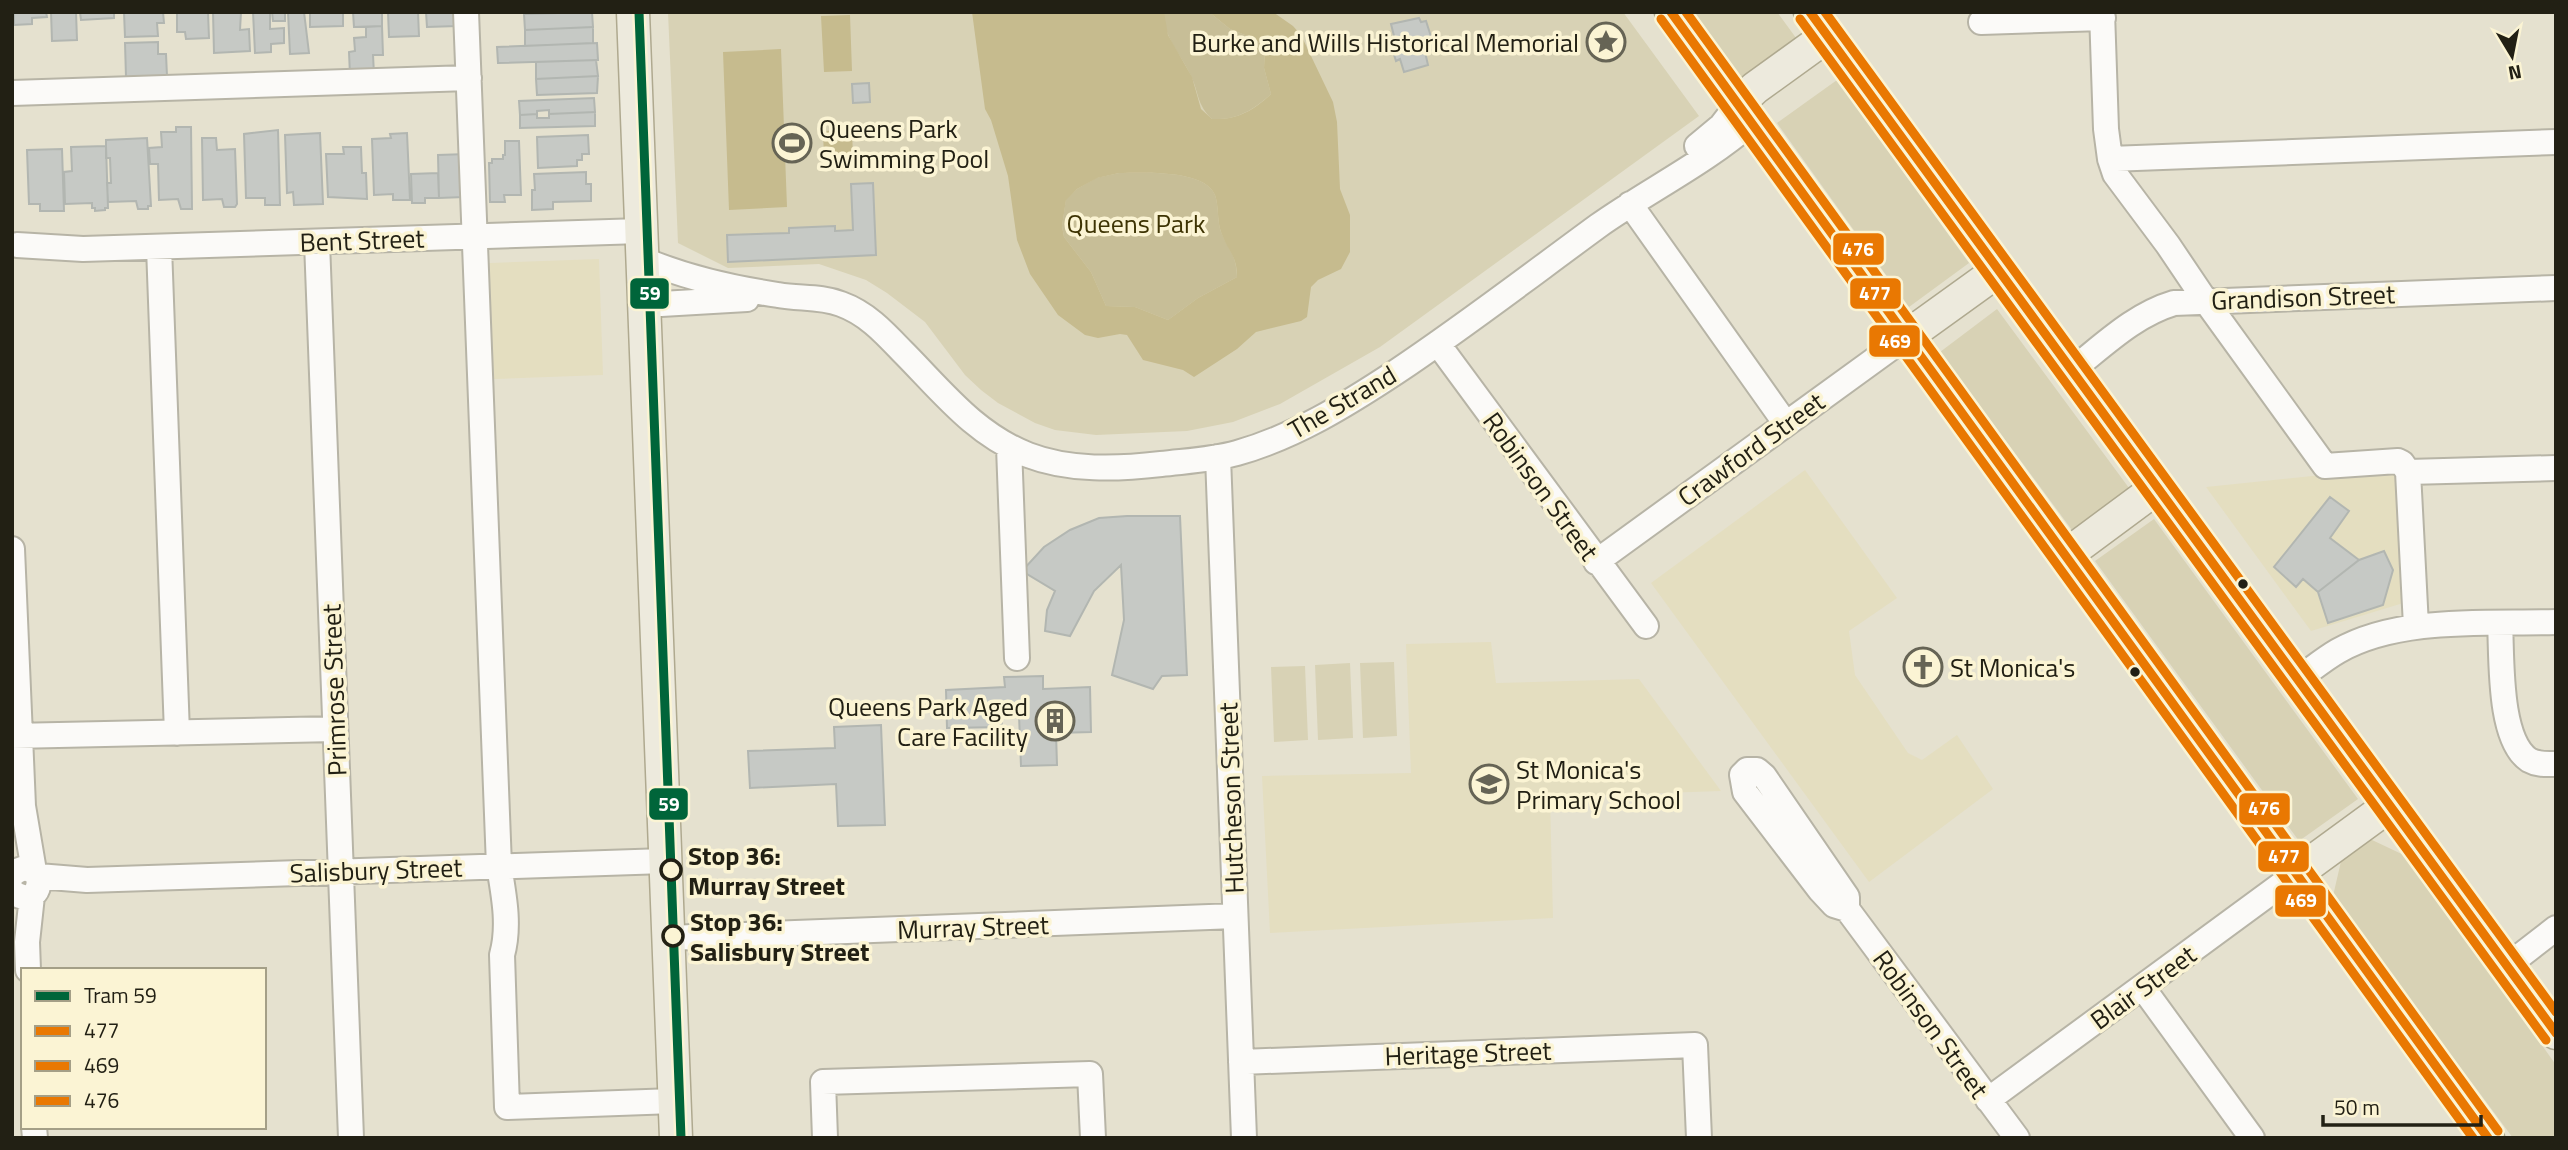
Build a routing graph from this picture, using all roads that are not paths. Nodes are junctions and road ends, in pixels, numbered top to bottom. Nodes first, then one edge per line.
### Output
1 (466, 12) edge
2 (633, 12) edge
3 (1671, 12) edge
4 (2103, 15) edge
5 (1981, 22) dead end
6 (1825, 33) edge
7 (469, 78) junction
8 (12, 93) edge
9 (1745, 113) junction
10 (2556, 142) edge
11 (2110, 159) junction
12 (1630, 204) junction
13 (474, 236) junction
14 (317, 242) junction
15 (641, 245) junction
16 (159, 247) junction
17 (15, 253) edge
18 (1999, 270) junction
19 (2556, 288) edge
20 (782, 296) junction
21 (2205, 300) junction
22 (644, 305) junction
23 (1906, 337) junction
24 (1438, 344) junction
25 (2072, 370) junction
26 (1786, 424) junction
27 (1009, 447) junction
28 (1218, 457) junction
29 (2556, 468) edge
30 (2408, 472) junction
31 (2158, 487) junction
32 (12, 550) edge
33 (2066, 556) junction
34 (1596, 562) junction
35 (2556, 621) edge
36 (2500, 623) junction
37 (1646, 626) dead end
38 (2416, 626) junction
39 (1017, 658) dead end
40 (2298, 680) junction
41 (335, 729) junction
42 (177, 733) junction
43 (16, 736) edge
44 (2556, 764) edge
45 (2390, 805) junction
46 (665, 861) junction
47 (499, 866) junction
48 (341, 872) junction
49 (2297, 873) junction
50 (25, 883) edge
51 (1847, 909) junction
52 (1235, 916) junction
53 (2556, 928) edge
54 (668, 938) junction
55 (2507, 966) junction
56 (28, 968) edge
57 (2143, 988) junction
58 (2556, 1033) edge
59 (1241, 1062) junction
60 (1988, 1100) junction
61 (674, 1101) junction
62 (351, 1138) edge
63 (676, 1138) edge
64 (825, 1138) edge
65 (1093, 1138) edge
66 (1244, 1138) edge
67 (1699, 1138) edge
68 (2017, 1138) edge
69 (2252, 1138) edge
70 (2488, 1138) edge

1 - 7 street
2 - 15 main road
3 - 9 main road
4 - 5 street
4 - 11 street
6 - 9 main road
6 - 18 main road
7 - 8 street
7 - 13 street
9 - 12 street, The Strand
9 - 23 main road
10 - 11 street
11 - 21 street
12 - 24 street, The Strand
12 - 26 street
13 - 14 street, Bent Street
13 - 15 street, Bent Street
13 - 47 street
14 - 16 street, Bent Street
14 - 41 street, Primrose Street
15 - 20 street, The Strand
15 - 22 main road
16 - 17 street, Bent Street
16 - 42 street
18 - 23 main road
18 - 25 main road
19 - 21 street, Grandison Street
20 - 22 street, The Strand
20 - 27 street, The Strand
21 - 25 street, Grandison Street
21 - 30 street
22 - 46 main road
23 - 26 street, Crawford Street
23 - 33 main road
24 - 28 street, The Strand
24 - 34 street, Robinson Street
25 - 31 main road
26 - 34 street, Crawford Street
27 - 28 street, The Strand
27 - 39 street
28 - 52 street, Hutcheson Street
29 - 30 street
30 - 38 street
31 - 33 main road
31 - 40 main road
32 - 43 street
33 - 49 main road
34 - 37 street, Robinson Street
35 - 36 street
36 - 38 street
36 - 44 street
38 - 40 street
40 - 45 main road
41 - 42 street
41 - 48 street, Primrose Street
42 - 43 street
43 - 50 street
45 - 49 main road
45 - 55 main road
46 - 47 street, Salisbury Street
46 - 54 main road
47 - 48 street, Salisbury Street
47 - 61 street
48 - 50 street, Salisbury Street
48 - 62 street, Primrose Street
49 - 57 street, Blair Street
49 - 70 main road
50 - 56 street
51 - 51 street, Robinson Street
51 - 60 street, Robinson Street
52 - 54 street, Murray Street
52 - 59 street, Hutcheson Street
53 - 55 street
54 - 61 main road
55 - 58 main road
57 - 60 street, Blair Street
57 - 69 street
59 - 66 street, Hutcheson Street
59 - 67 street, Heritage Street
60 - 68 street, Robinson Street
61 - 63 main road
64 - 65 street

